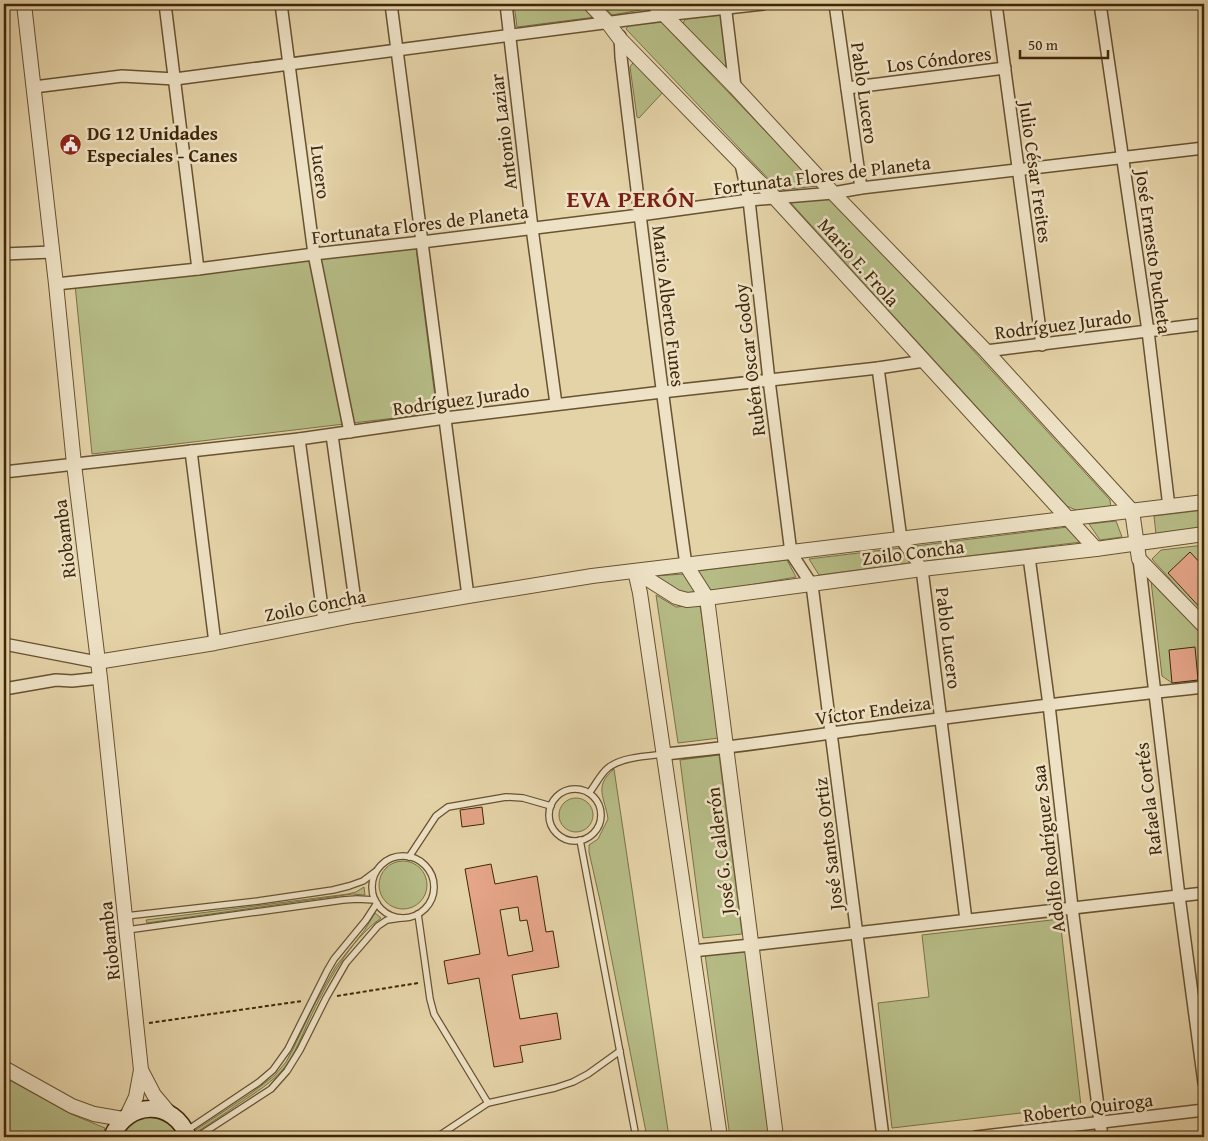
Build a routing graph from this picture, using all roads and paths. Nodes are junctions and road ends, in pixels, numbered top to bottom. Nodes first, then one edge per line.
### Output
1 (24, 4) edge
2 (165, 4) edge
3 (281, 4) edge
4 (391, 4) edge
5 (506, 4) edge
6 (590, 4) edge
7 (654, 4) edge
8 (764, 4) edge
9 (835, 4) edge
10 (996, 4) edge
11 (1100, 4) edge
12 (725, 6) edge
13 (665, 15) junction
14 (613, 22) junction
15 (509, 36) junction
16 (620, 40) junction
17 (397, 50) junction
18 (289, 64) junction
19 (1005, 68) junction
20 (175, 79) junction
21 (34, 87) junction
22 (735, 87) junction
23 (847, 88) junction
24 (1204, 148) edge
25 (1123, 157) junction
26 (741, 164) junction
27 (1018, 169) junction
28 (861, 188) junction
29 (833, 192) junction
30 (776, 199) junction
31 (748, 200) junction
32 (640, 216) junction
33 (532, 228) junction
34 (422, 242) junction
35 (52, 252) junction
36 (4, 254) edge
37 (314, 254) junction
38 (198, 269) junction
39 (56, 284) junction
40 (1204, 324) edge
41 (1148, 331) junction
42 (1042, 345) junction
43 (986, 351) junction
44 (924, 361) junction
45 (878, 368) junction
46 (769, 380) junction
47 (662, 392) junction
48 (556, 404) junction
49 (446, 418) junction
50 (350, 432) junction
51 (332, 435) junction
52 (299, 439) junction
53 (191, 451) junction
54 (74, 464) junction
55 (4, 472) edge
56 (1204, 502) edge
57 (1169, 507) junction
58 (1132, 511) junction
59 (1069, 518) junction
60 (1204, 534) edge
61 (901, 539) junction
62 (1137, 543) junction
63 (1096, 549) junction
64 (791, 553) junction
65 (1029, 556) junction
66 (1139, 559) junction
67 (686, 565) junction
68 (922, 570) junction
69 (635, 571) junction
70 (812, 585) junction
71 (468, 596) junction
72 (707, 598) junction
73 (357, 615) junction
74 (324, 622) junction
75 (1204, 626) edge
76 (215, 643) junction
77 (4, 644) edge
78 (97, 662) junction
79 (100, 678) junction
80 (1204, 687) edge
81 (4, 689) edge
82 (1154, 692) junction
83 (1049, 705) junction
84 (941, 719) junction
85 (832, 733) junction
86 (726, 748) junction
87 (665, 754) junction
88 (589, 793) junction
89 (551, 806) junction
90 (580, 840) junction
91 (409, 857) junction
92 (375, 872) junction
93 (1204, 893) edge
94 (1179, 896) junction
95 (376, 902) junction
96 (1072, 907) junction
97 (418, 914) junction
98 (401, 918) junction
99 (966, 920) junction
100 (126, 923) junction
101 (856, 933) junction
102 (751, 945) junction
103 (692, 951) junction
104 (428, 982) junction
105 (326, 998) junction
106 (312, 1000) junction
107 (136, 1024) junction
108 (620, 1051) junction
109 (4, 1068) edge
110 (141, 1070) junction
111 (1204, 1083) edge
112 (488, 1103) junction
113 (1204, 1110) edge
114 (170, 1114) junction
115 (125, 1118) junction
116 (1100, 1123) junction
117 (190, 1135) edge
118 (994, 1136) edge
119 (112, 1137) edge
120 (437, 1137) edge
121 (636, 1137) edge
122 (720, 1137) edge
123 (776, 1137) edge
124 (883, 1137) edge
125 (976, 1137) edge
126 (1102, 1137) edge

1 - 21 street, Riobamba
2 - 20 street
3 - 18 street, Lucero
4 - 17 street
5 - 15 street, Antonio Laziar
6 - 14 street, Mario E. Frola
7 - 13 street, Mario E. Frola
8 - 12 street
9 - 23 street, Pablo Lucero
10 - 19 street, Julio César Freites
11 - 25 street, José Ernesto Pucheta
12 - 13 street
12 - 22 street
13 - 14 street
13 - 22 street, Mario E. Frola
14 - 15 street
14 - 16 street, Mario E. Frola
15 - 17 street
15 - 33 street, Antonio Laziar
16 - 26 street, Mario E. Frola
16 - 32 street, Mario Alberto Funes
17 - 18 street
17 - 34 street
18 - 20 street
18 - 37 street, Lucero
19 - 23 street, Los Cóndores
19 - 27 street, Julio César Freites
20 - 21 street
20 - 38 street
21 - 35 street, Riobamba
22 - 29 street, Mario E. Frola
23 - 28 street, Pablo Lucero
24 - 25 street, Fortunata Flores de Planeta
25 - 27 street, Fortunata Flores de Planeta
25 - 41 street, José Ernesto Pucheta
26 - 30 street, Mario E. Frola
26 - 31 street, Rubén Oscar Godoy
27 - 28 street, Fortunata Flores de Planeta
27 - 42 street, Julio César Freites
28 - 29 street, Fortunata Flores de Planeta
29 - 30 street, Fortunata Flores de Planeta
29 - 43 street, Mario E. Frola
30 - 31 street, Fortunata Flores de Planeta
30 - 44 street, Mario E. Frola
31 - 32 street, Fortunata Flores de Planeta
31 - 46 street, Rubén Oscar Godoy
32 - 33 street, Fortunata Flores de Planeta
32 - 47 street, Mario Alberto Funes
33 - 34 street, Fortunata Flores de Planeta
33 - 48 street, Antonio Laziar
34 - 37 street, Fortunata Flores de Planeta
34 - 49 street
35 - 36 street
35 - 39 street, Riobamba
37 - 38 street, Fortunata Flores de Planeta
37 - 50 street, Lucero
38 - 39 street, Fortunata Flores de Planeta
39 - 54 street, Riobamba
40 - 41 street, Rodríguez Jurado
41 - 42 street, Rodríguez Jurado
41 - 57 street, José Ernesto Pucheta
42 - 43 street, Rodríguez Jurado
43 - 58 street, Mario E. Frola
44 - 45 street, Rodríguez Jurado
44 - 59 street, Mario E. Frola
45 - 46 street, Rodríguez Jurado
45 - 61 street, Pablo Lucero
46 - 47 street, Rodríguez Jurado
46 - 64 street, Rubén Oscar Godoy
47 - 48 street, Rodríguez Jurado
47 - 67 street, Mario Alberto Funes
48 - 49 street, Rodríguez Jurado
49 - 50 street, Rodríguez Jurado
49 - 71 street
50 - 51 street, Rodríguez Jurado
51 - 52 street, Rodríguez Jurado
51 - 73 street
52 - 53 street, Rodríguez Jurado
52 - 74 street
53 - 54 street, Rodríguez Jurado
53 - 76 street
54 - 55 street, Rodríguez Jurado
54 - 78 street, Riobamba
56 - 57 street, Zoilo Concha
57 - 58 street, Zoilo Concha
58 - 59 street, Zoilo Concha
58 - 62 street, Rafaela Cortés
59 - 61 street, Zoilo Concha
59 - 63 street, Mario E. Frola
60 - 62 street, Zoilo Concha
61 - 64 street, Zoilo Concha
61 - 68 street, Pablo Lucero
62 - 63 street, Zoilo Concha
62 - 66 street, Rafaela Cortés
63 - 65 street, Zoilo Concha
64 - 67 street, Zoilo Concha
64 - 70 street, José Santos Ortiz
65 - 68 street, Zoilo Concha
65 - 83 street, Adolfo Rodríguez Saa
66 - 75 street
66 - 82 street, Rafaela Cortés
67 - 69 street, Zoilo Concha
67 - 72 street, José G. Calderón
68 - 70 street, Zoilo Concha
68 - 84 street, Pablo Lucero
69 - 71 street, Zoilo Concha
69 - 72 street, Zoilo Concha
69 - 87 street
70 - 72 street, Zoilo Concha
70 - 85 street, José Santos Ortiz
71 - 73 street, Zoilo Concha
72 - 86 street, José G. Calderón
73 - 74 street, Zoilo Concha
74 - 76 street, Zoilo Concha
76 - 78 street, Zoilo Concha
77 - 78 street, Zoilo Concha
78 - 79 street, Riobamba
79 - 81 street
79 - 100 street, Riobamba
80 - 82 street, Víctor Endeiza
82 - 83 street, Víctor Endeiza
82 - 94 street, Rafaela Cortés
83 - 84 street, Víctor Endeiza
83 - 96 street, Adolfo Rodríguez Saa
84 - 85 street, Víctor Endeiza
84 - 99 street, Pablo Lucero
85 - 86 street, Víctor Endeiza
85 - 101 street, José Santos Ortiz
86 - 87 street, Víctor Endeiza
86 - 102 street, José G. Calderón
87 - 88 lane
87 - 103 street
88 - 89 lane
88 - 90 lane
89 - 90 lane
89 - 91 lane
90 - 108 lane
91 - 92 lane
91 - 97 lane
92 - 95 lane
92 - 100 lane
93 - 94 street
94 - 96 street
94 - 111 street, Rafaela Cortés
95 - 98 lane
95 - 100 lane
95 - 106 lane
96 - 99 street
96 - 116 street, Adolfo Rodríguez Saa
97 - 98 lane
97 - 104 lane
98 - 105 lane
99 - 101 street
100 - 107 street, Riobamba
101 - 102 street
101 - 124 street, José Santos Ortiz
102 - 103 street
102 - 123 street, José G. Calderón
103 - 122 street
104 - 105 path
104 - 112 lane
105 - 117 lane
106 - 107 path
106 - 117 lane
107 - 110 street, Riobamba
108 - 112 lane
108 - 121 lane
109 - 115 street
110 - 114 street, Riobamba
110 - 115 street, Riobamba
112 - 120 lane
113 - 116 street, Roberto Quiroga
114 - 115 main road
114 - 117 main road
115 - 119 main road
116 - 118 street, Roberto Quiroga
116 - 126 street, Adolfo Rodríguez Saa
118 - 125 street, Roberto Quiroga

